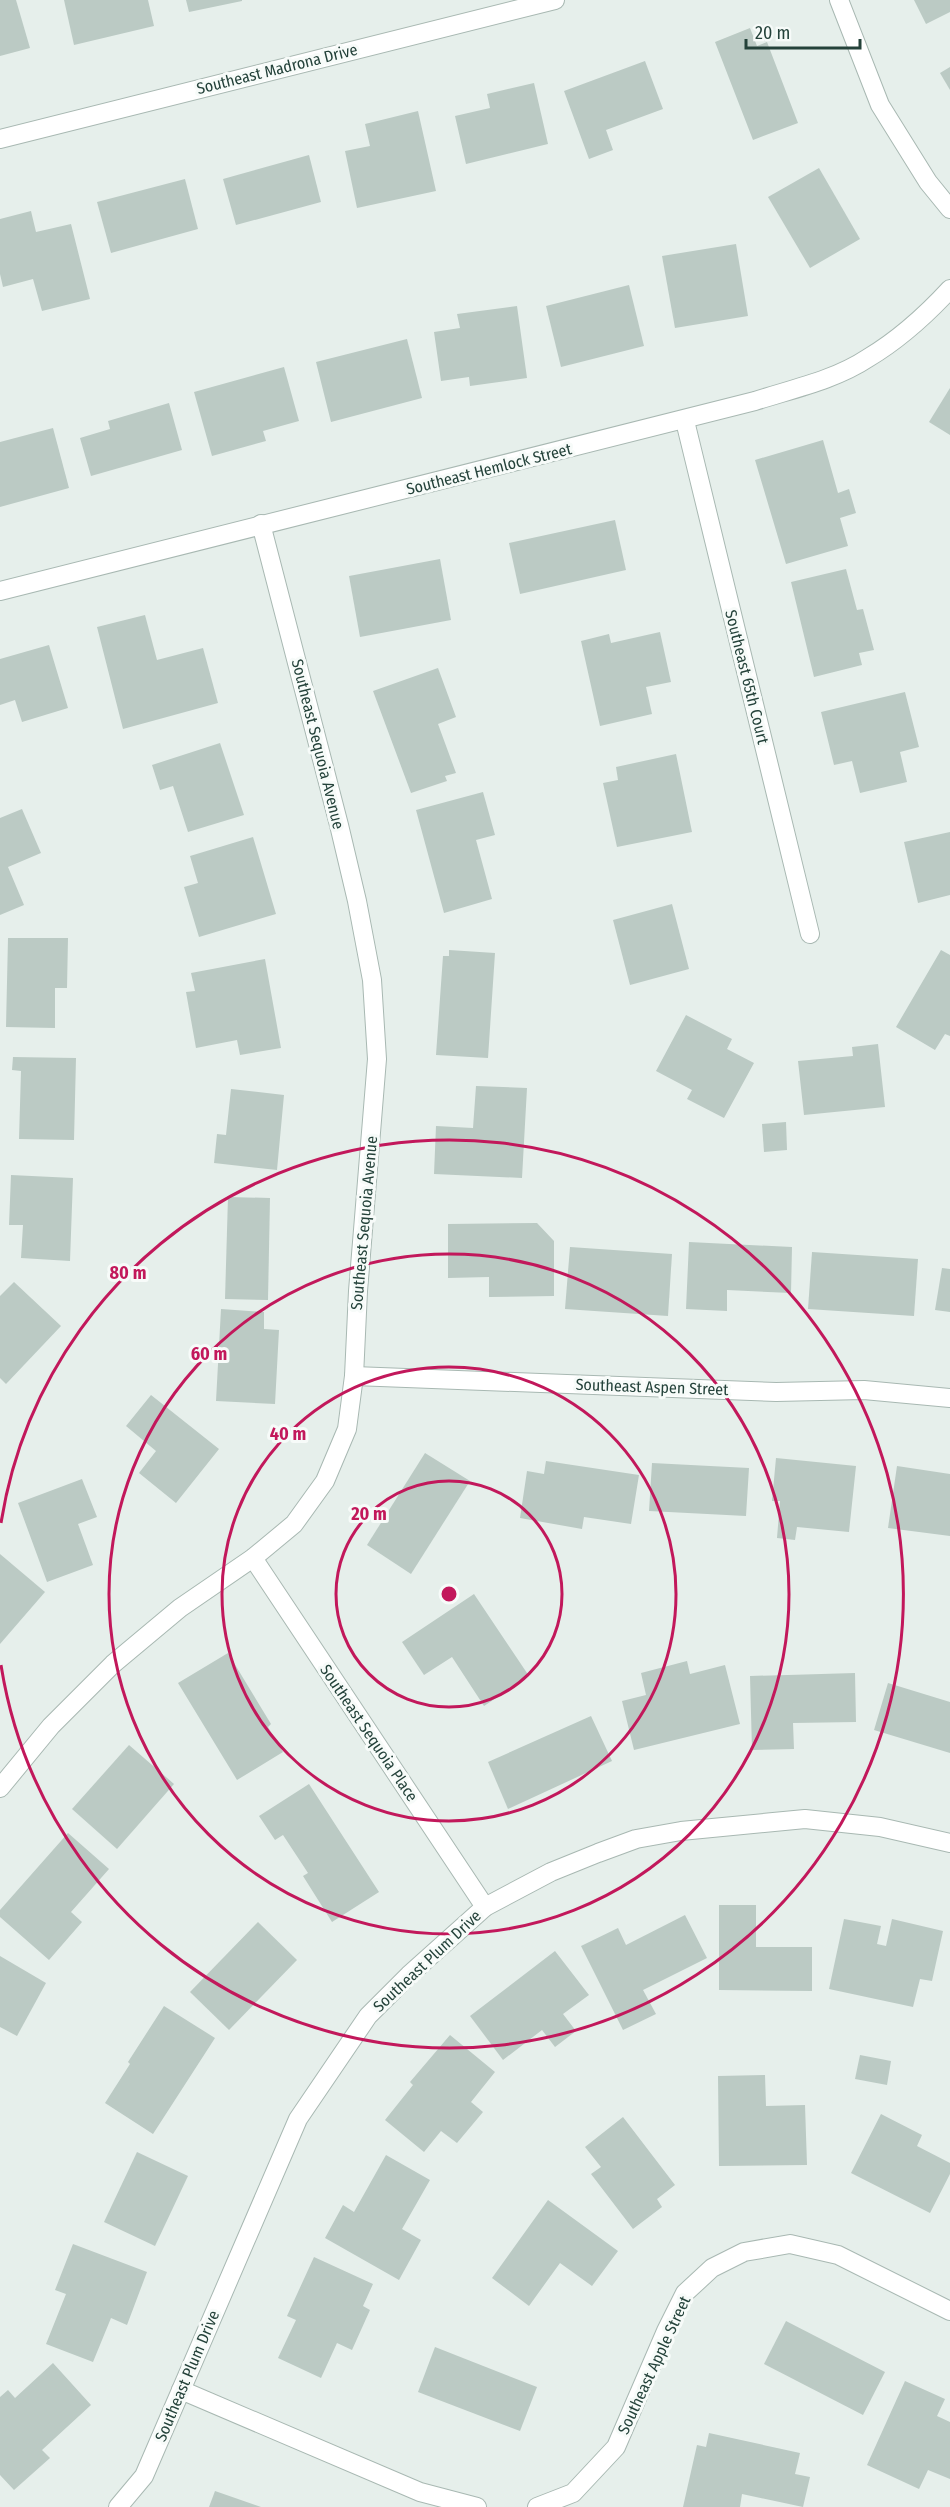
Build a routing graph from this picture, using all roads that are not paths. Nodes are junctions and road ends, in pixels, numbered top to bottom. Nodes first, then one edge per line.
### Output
1 (555, 0) edge
2 (838, 0) edge
3 (0, 139) edge
4 (950, 209) edge
5 (950, 289) edge
6 (684, 421) junction
7 (261, 524) junction
8 (0, 591) edge
9 (810, 934) dead end
10 (354, 1376) junction
11 (950, 1398) edge
12 (253, 1558) junction
13 (0, 1788) edge
14 (950, 1843) edge
15 (486, 1907) junction
16 (950, 2311) edge
17 (181, 2390) junction
18 (118, 2507) edge
19 (477, 2507) edge
20 (537, 2507) edge

1 - 3 street, Southeast Madrona Drive
2 - 4 street
5 - 6 street, Southeast Hemlock Street
6 - 7 street, Southeast Hemlock Street
6 - 9 street, Southeast 65th Court
7 - 8 street, Southeast Hemlock Street
7 - 10 street, Southeast Sequoia Avenue
10 - 11 street, Southeast Aspen Street
10 - 12 street, Southeast Sequoia Avenue
12 - 13 street, Southeast Sequoia Avenue
12 - 15 street, Southeast Sequoia Place
14 - 15 street, Southeast Plum Drive
15 - 17 street, Southeast Plum Drive
16 - 20 street, Southeast Apple Street
17 - 18 street, Southeast Plum Drive
17 - 19 street

